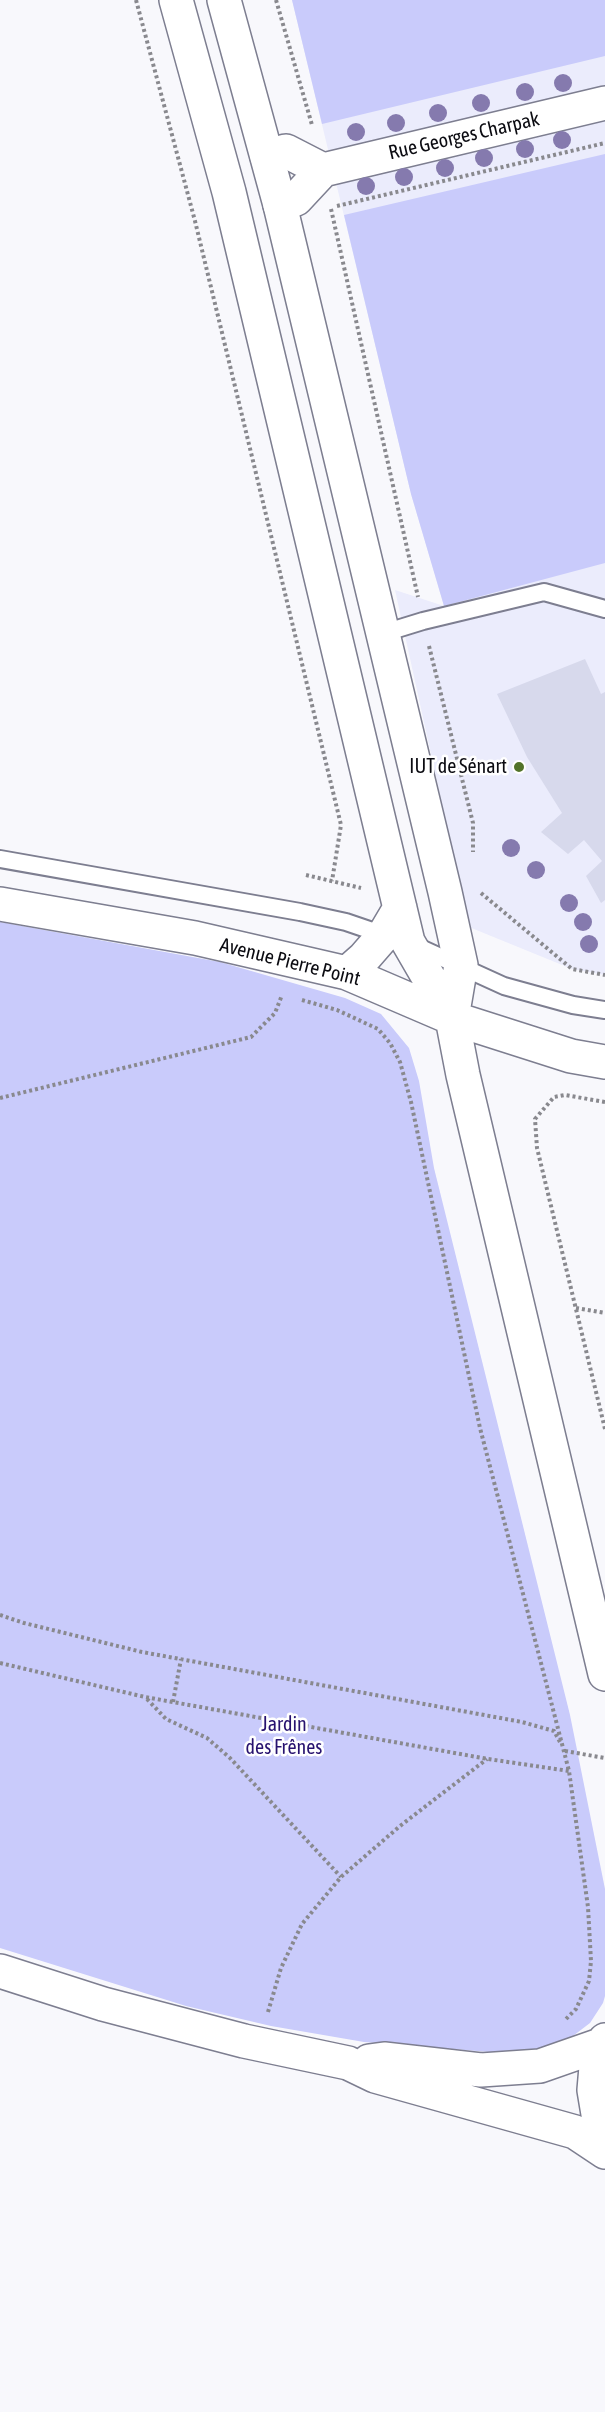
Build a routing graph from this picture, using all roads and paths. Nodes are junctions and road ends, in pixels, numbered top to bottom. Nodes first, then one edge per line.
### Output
1 (136, 0) edge
2 (176, 0) edge
3 (224, 0) edge
4 (276, 0) edge
5 (605, 103) edge
6 (605, 143) edge
7 (267, 156) junction
8 (329, 169) junction
9 (280, 205) junction
10 (605, 609) edge
11 (423, 621) junction
12 (384, 633) junction
13 (472, 854) dead end
14 (0, 859) edge
15 (306, 875) dead end
16 (472, 885) dead end
17 (0, 904) edge
18 (397, 928) junction
19 (461, 965) junction
20 (347, 973) junction
21 (605, 975) edge
22 (605, 1010) edge
23 (452, 1018) junction
24 (605, 1062) edge
25 (0, 1098) edge
26 (605, 1102) edge
27 (576, 1308) junction
28 (605, 1314) edge
29 (605, 1429) edge
30 (0, 1615) edge
31 (181, 1659) junction
32 (0, 1663) edge
33 (605, 1674) edge
34 (145, 1697) junction
35 (173, 1702) junction
36 (565, 1751) junction
37 (605, 1758) edge
38 (488, 1759) junction
39 (569, 1771) junction
40 (341, 1877) junction
41 (0, 1971) edge
42 (279, 2017) dead end
43 (561, 2024) dead end
44 (604, 2042) edge
45 (348, 2063) junction
46 (605, 2134) edge
47 (605, 2152) edge

1 - 15 path
2 - 18 street
3 - 7 street
4 - 8 path
5 - 8 street, Rue Georges Charpak
6 - 11 path
7 - 8 street
7 - 9 street
8 - 9 street
9 - 12 street
10 - 11 lane
11 - 12 lane
11 - 13 path
12 - 19 street
14 - 18 lane
16 - 21 path
17 - 20 street, Avenue Pierre Point
18 - 19 lane
18 - 20 street
18 - 23 street
19 - 22 lane
19 - 23 street
20 - 23 street, Avenue Pierre Point
23 - 24 street, Avenue Pierre Point
23 - 33 street
25 - 36 path
26 - 27 path
27 - 28 path
27 - 29 path
30 - 31 path
31 - 35 path
31 - 36 path
32 - 34 path
34 - 35 path
34 - 40 path
35 - 38 path
36 - 37 path
36 - 39 path
38 - 39 path
38 - 40 path
39 - 43 path
40 - 42 path
41 - 45 street
44 - 45 street
44 - 46 street
45 - 47 street

